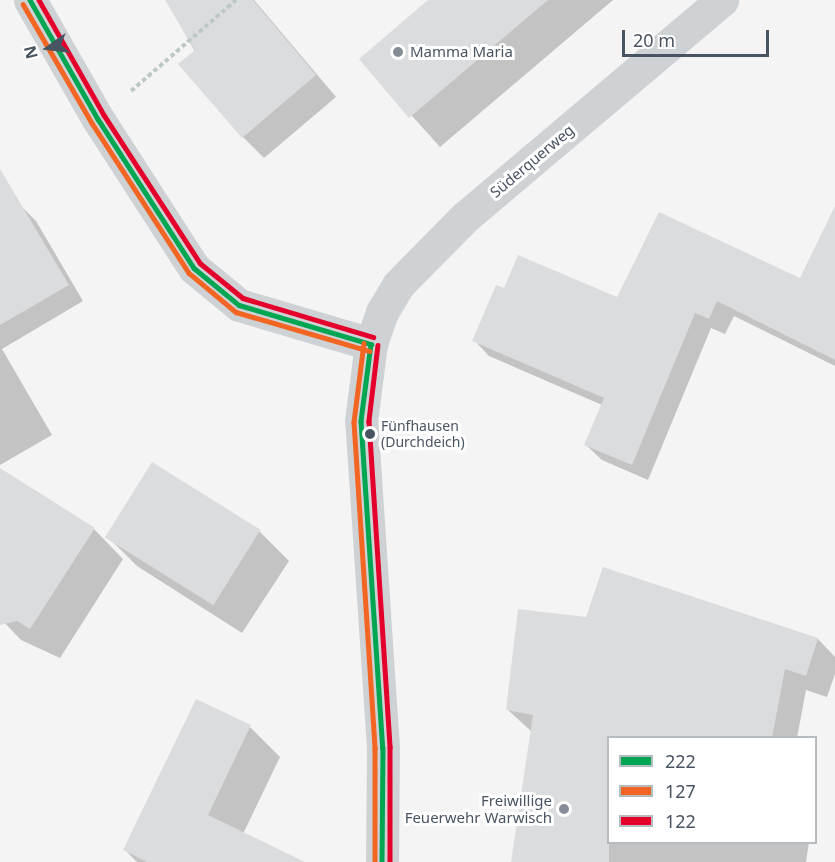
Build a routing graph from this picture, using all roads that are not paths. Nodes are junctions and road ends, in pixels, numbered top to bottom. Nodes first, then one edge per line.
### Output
1 (30, 0) edge
2 (722, 0) edge
3 (371, 344) junction
4 (381, 862) edge

1 - 3 street
2 - 3 street, Süderquerweg
3 - 4 street, Süderquerweg

